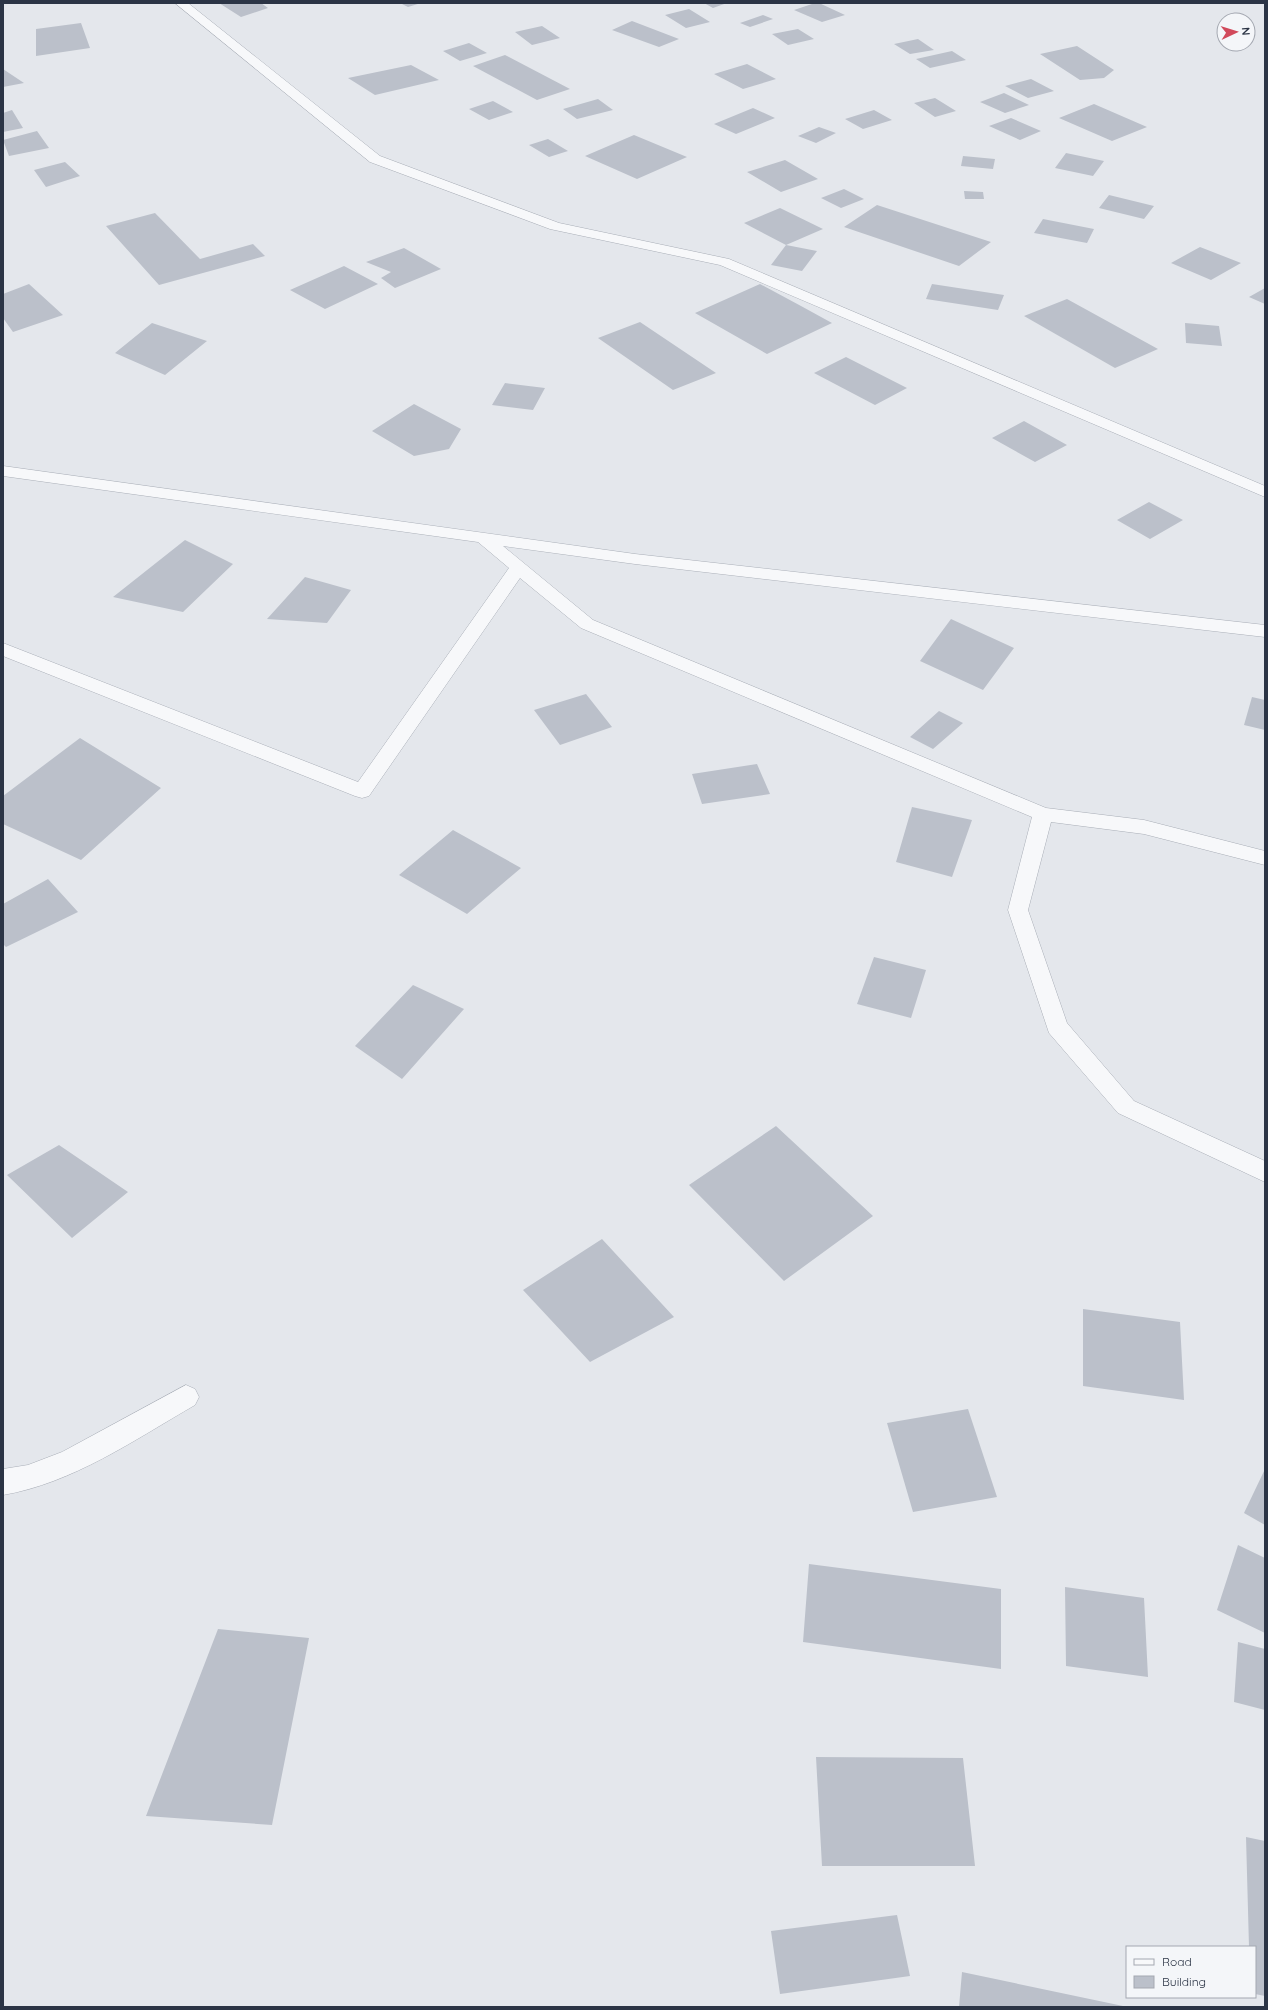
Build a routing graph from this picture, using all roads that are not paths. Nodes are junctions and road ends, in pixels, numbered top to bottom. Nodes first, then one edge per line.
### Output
1 (182, 3) edge
2 (3, 472) edge
3 (1265, 492) edge
4 (483, 538) junction
5 (519, 567) junction
6 (1265, 631) edge
7 (3, 649) edge
8 (1042, 814) junction
9 (1265, 858) edge
10 (1265, 1172) edge
11 (186, 1397) dead end
12 (3, 1482) edge

1 - 3 street
2 - 4 street
4 - 5 street
4 - 6 street
5 - 7 street
5 - 8 street
8 - 9 street
8 - 10 street
11 - 12 street

